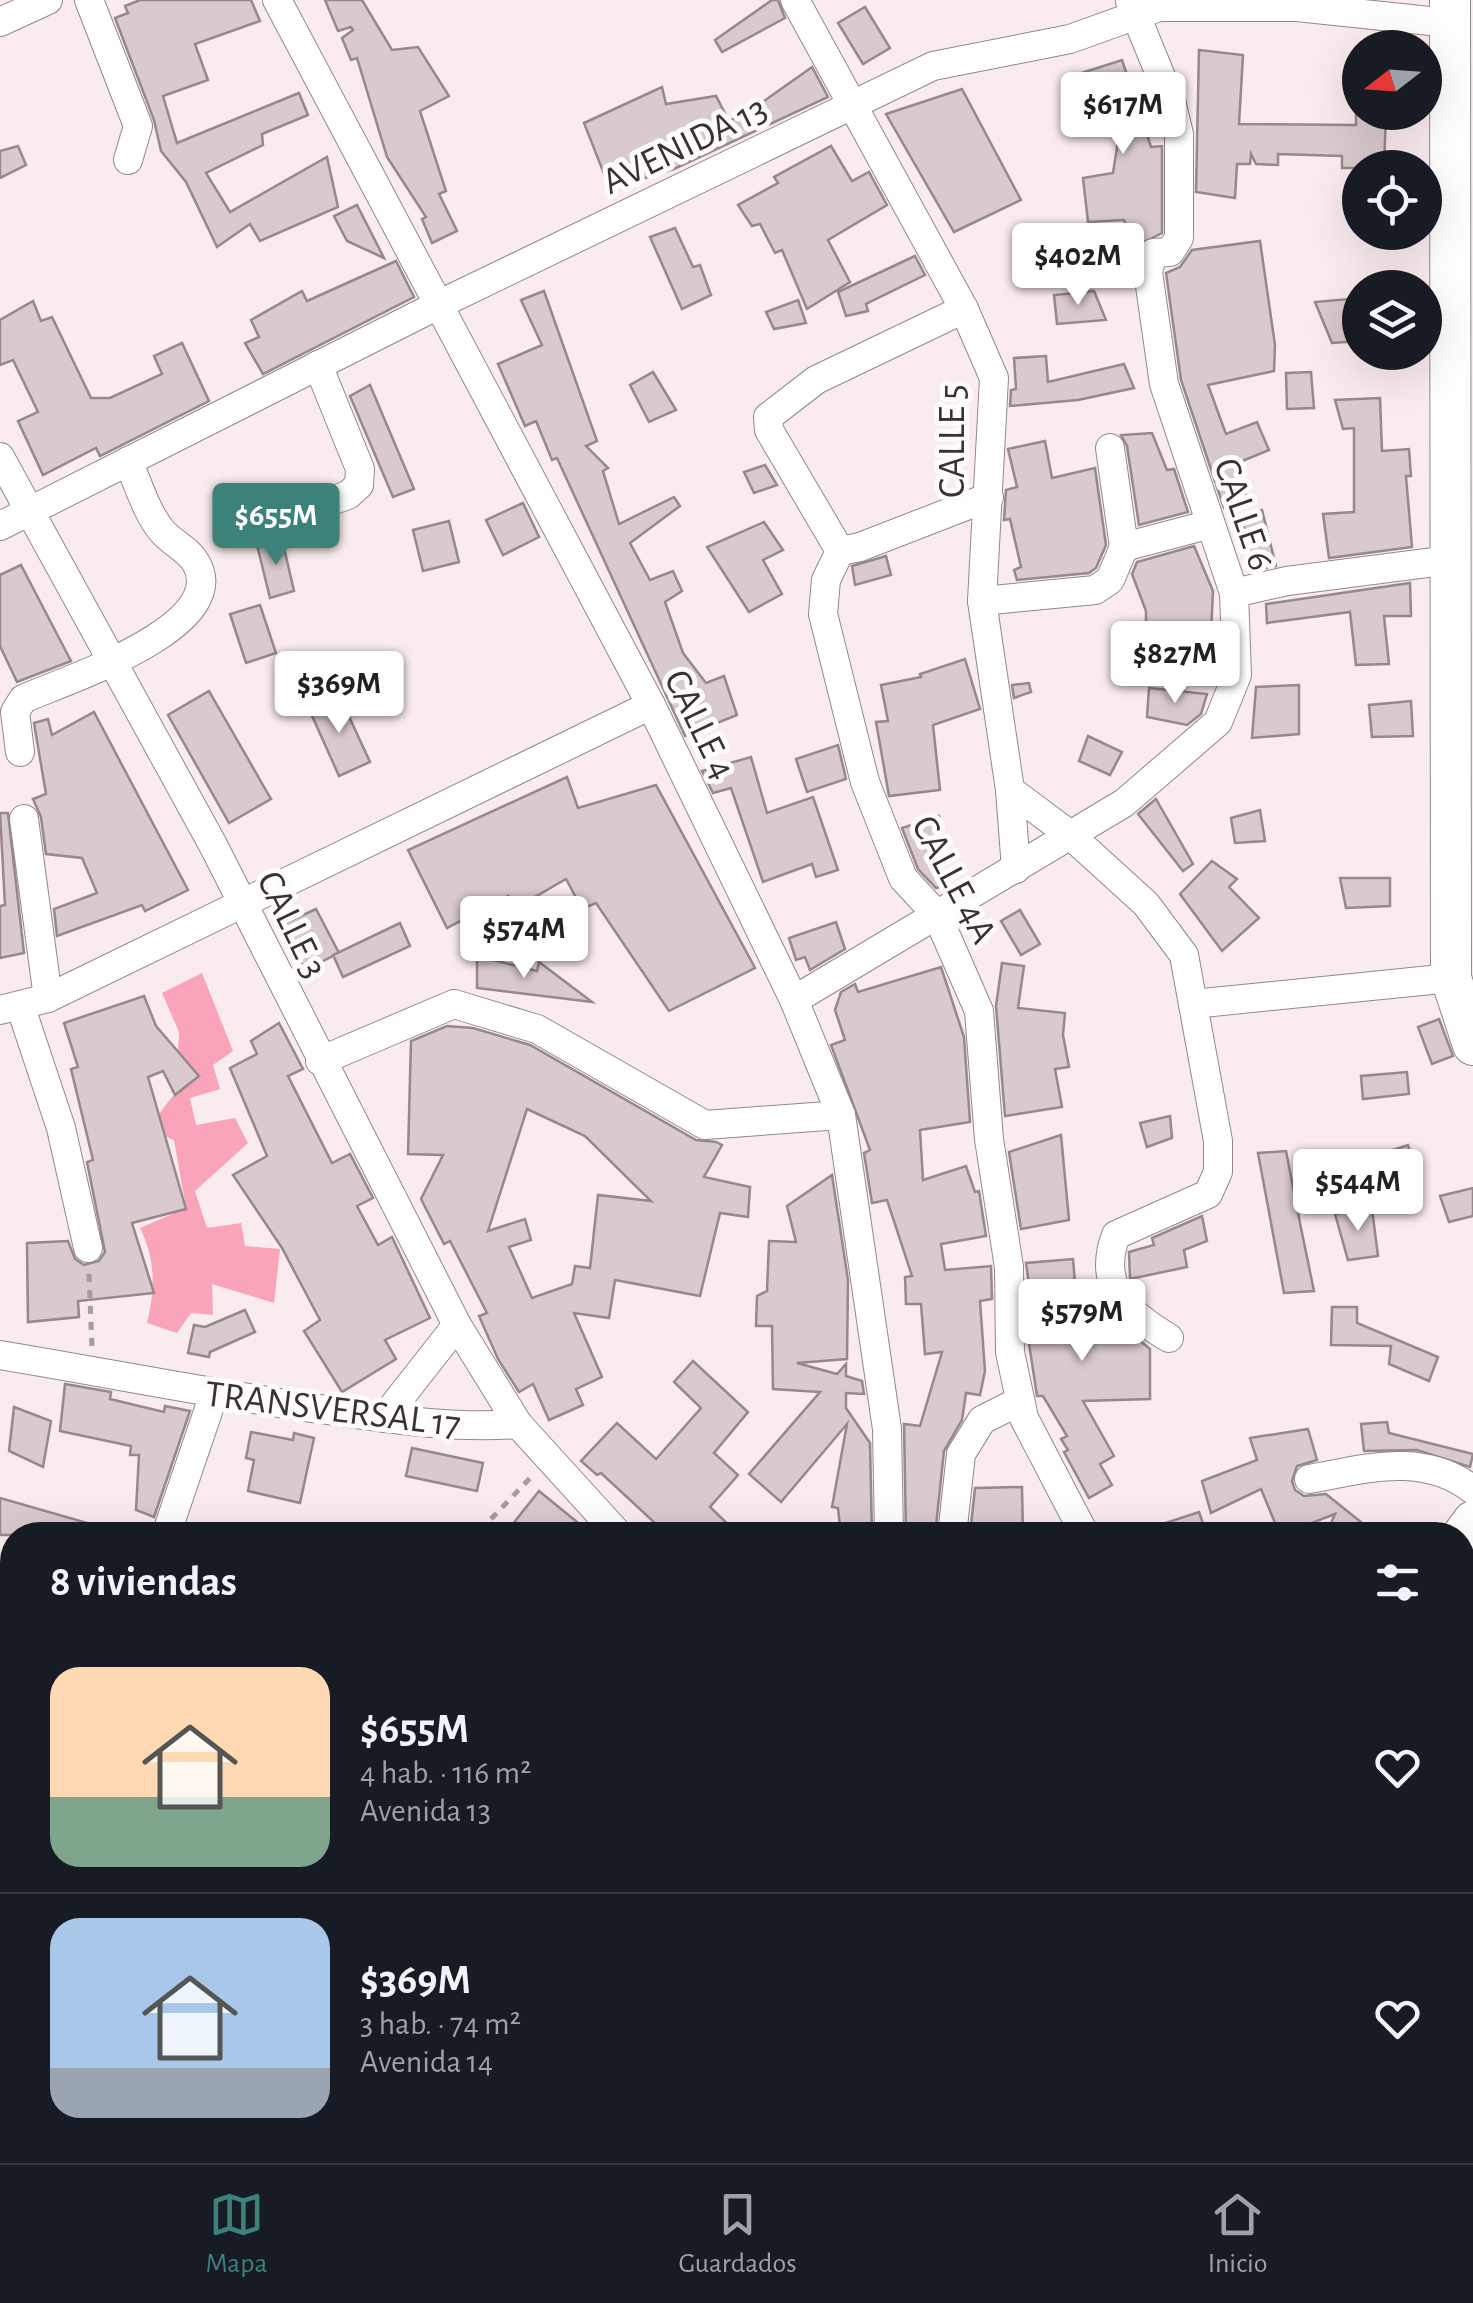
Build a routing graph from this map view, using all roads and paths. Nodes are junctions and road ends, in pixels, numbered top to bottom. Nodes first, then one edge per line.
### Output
1 (48, 0) edge
2 (89, 0) edge
3 (277, 0) edge
4 (795, 0) edge
5 (1132, 8) edge
6 (1449, 11) edge
7 (0, 22) edge
8 (855, 103) junction
9 (128, 160) dead end
10 (440, 304) junction
11 (964, 308) junction
12 (318, 365) junction
13 (1110, 448) dead end
14 (0, 457) edge
15 (128, 461) junction
16 (989, 496) junction
17 (29, 511) junction
18 (284, 518) dead end
19 (0, 526) edge
20 (1208, 526) junction
21 (1124, 547) junction
22 (840, 551) junction
23 (1450, 560) junction
24 (1234, 593) junction
25 (982, 601) junction
26 (112, 662) junction
27 (651, 705) junction
28 (1462, 714) edge
29 (20, 752) dead end
30 (1010, 790) junction
31 (24, 819) dead end
32 (1069, 834) junction
33 (1016, 870) junction
34 (240, 902) junction
35 (938, 915) junction
36 (1451, 978) junction
37 (48, 998) junction
38 (794, 1000) junction
39 (1193, 1004) junction
40 (10, 1009) edge
41 (1473, 1046) edge
42 (320, 1061) junction
43 (841, 1115) junction
44 (88, 1248) joint
45 (457, 1325) junction
46 (1169, 1338) dead end
47 (0, 1355) edge
48 (94, 1370) junction
49 (214, 1394) junction
50 (1020, 1401) junction
51 (384, 1418) junction
52 (518, 1424) junction
53 (550, 1458) junction
54 (1309, 1479) dead end
55 (1473, 1490) edge
56 (170, 1522) edge
57 (491, 1522) edge
58 (608, 1522) edge
59 (890, 1522) edge
60 (953, 1522) edge
61 (1078, 1522) edge

1 - 7 street
2 - 9 street
3 - 10 street, CALLE 4
4 - 8 street, CALLE 5
5 - 6 street, AVENIDA 13
5 - 8 street, AVENIDA 13
5 - 20 street, CALLE 6
6 - 23 street
8 - 10 street, AVENIDA 13
8 - 11 street, CALLE 5
10 - 12 street, AVENIDA 13
10 - 27 street, CALLE 4
11 - 16 street, CALLE 5
11 - 22 street
12 - 15 street, AVENIDA 13
12 - 18 street
13 - 21 street
14 - 17 street, CALLE 3
15 - 17 street, AVENIDA 13
15 - 26 street
16 - 22 street
16 - 25 street, CALLE 5
17 - 19 street, AVENIDA 13
17 - 26 street, CALLE 3
20 - 21 street
20 - 24 street, CALLE 6
21 - 25 street
22 - 35 street, CALLE 4A
23 - 24 street
23 - 28 street
24 - 32 street, CALLE 6
25 - 30 street, CALLE 5
26 - 29 street
26 - 34 street, CALLE 3
27 - 34 street
27 - 38 street, CALLE 4
28 - 36 street
30 - 32 street
30 - 33 street, CALLE 5
31 - 37 street
32 - 33 street, CALLE 6
32 - 39 street
33 - 35 street, CALLE 6
34 - 37 street
34 - 42 street, CALLE 3
35 - 38 street, CALLE 6
35 - 50 street, CALLE 4A
36 - 39 street
36 - 41 street
37 - 40 street
38 - 43 street, CALLE 4
39 - 46 street
40 - 44 street
42 - 43 street
42 - 45 street, CALLE 3
43 - 59 street, CALLE 4
44 - 48 path
45 - 51 street
45 - 52 street, CALLE 3
47 - 48 street, TRANSVERSAL 17
48 - 49 street, TRANSVERSAL 17
49 - 51 street, TRANSVERSAL 17
49 - 56 street
50 - 60 street
50 - 61 street, CALLE 4A
51 - 52 street, TRANSVERSAL 17
52 - 53 street
53 - 57 path
53 - 58 street
54 - 55 street

